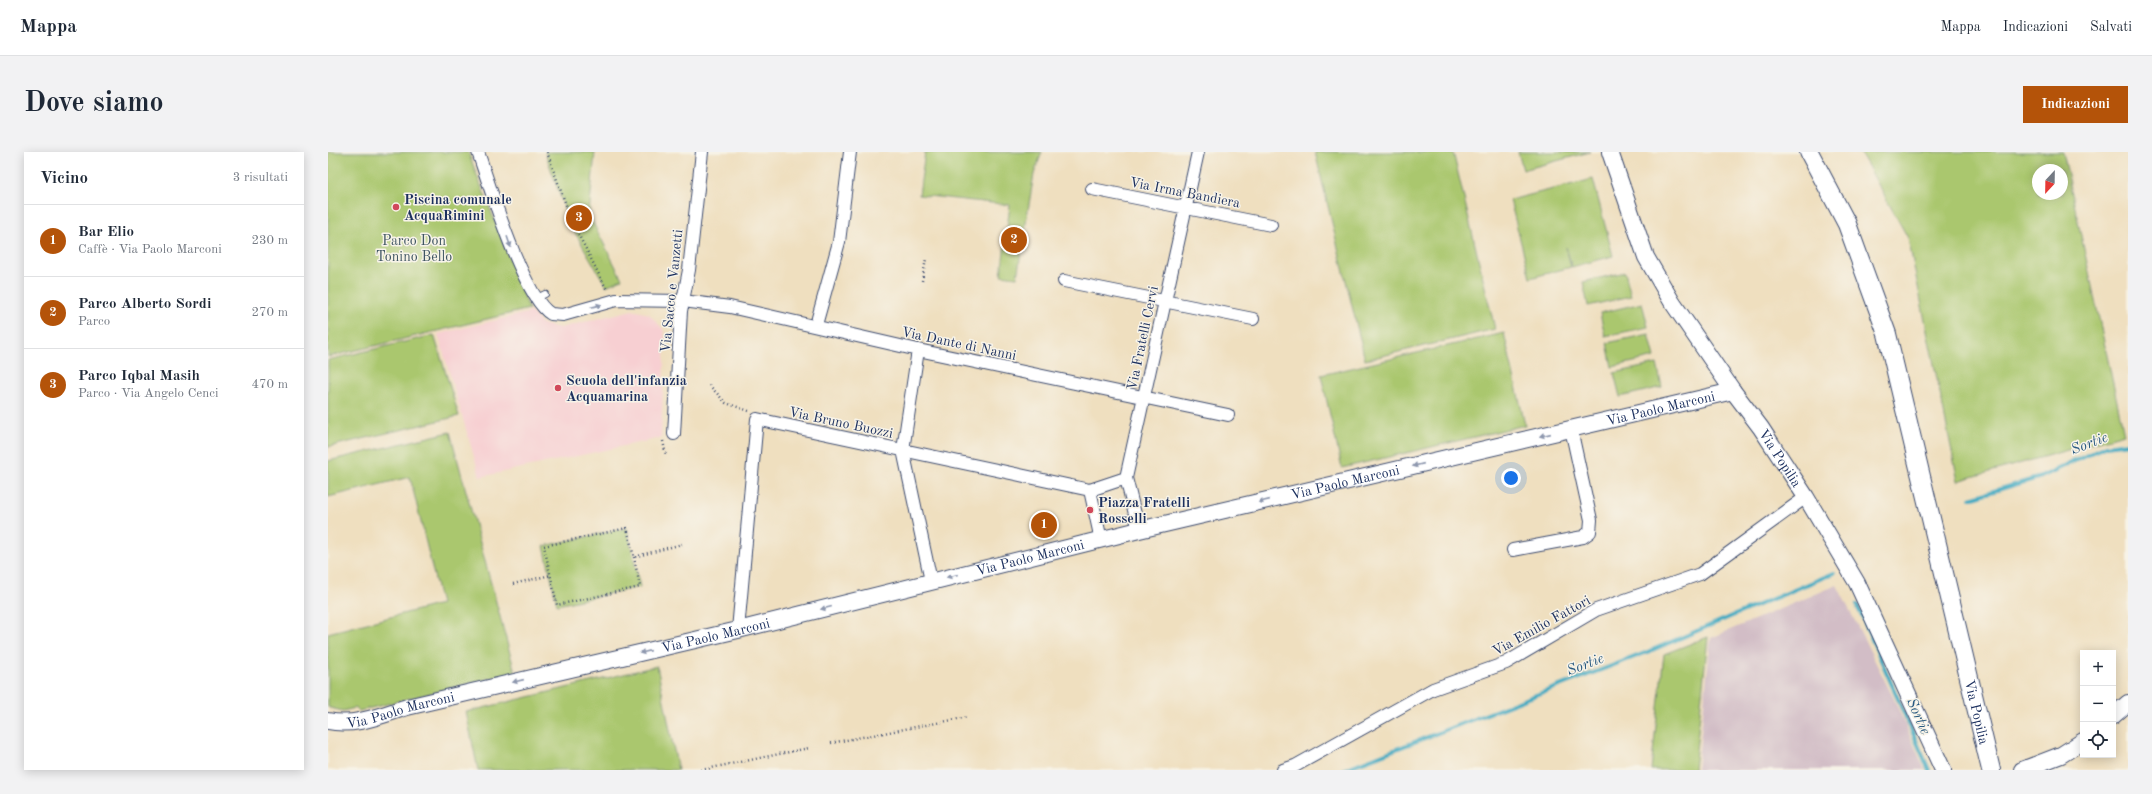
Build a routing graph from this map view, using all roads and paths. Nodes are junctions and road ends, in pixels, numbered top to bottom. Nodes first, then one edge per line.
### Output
1 (478, 152) edge
2 (547, 152) edge
3 (702, 152) edge
4 (850, 152) edge
5 (1198, 152) edge
6 (1610, 152) edge
7 (1809, 152) edge
8 (1092, 189) dead end
9 (1187, 208) junction
10 (1271, 225) dead end
11 (926, 259) dead end
12 (922, 281) dead end
13 (1064, 281) dead end
14 (608, 292) dead end
15 (1165, 300) junction
16 (683, 302) junction
17 (1253, 319) dead end
18 (816, 325) junction
19 (918, 350) junction
20 (709, 384) dead end
21 (1732, 391) junction
22 (1145, 397) junction
23 (1228, 415) dead end
24 (757, 419) junction
25 (1571, 429) junction
26 (669, 436) joint
27 (903, 450) junction
28 (666, 455) dead end
29 (1126, 478) junction
30 (1090, 490) junction
31 (1806, 497) junction
32 (1139, 530) junction
33 (1101, 540) junction
34 (682, 544) dead end
35 (1513, 550) dead end
36 (634, 557) junction
37 (551, 575) junction
38 (931, 581) junction
39 (513, 584) dead end
40 (738, 630) junction
41 (2128, 703) edge
42 (2116, 713) edge
43 (968, 717) dead end
44 (328, 721) edge
45 (831, 743) dead end
46 (2080, 744) edge
47 (809, 748) dead end
48 (2061, 762) edge
49 (701, 770) edge
50 (1283, 770) edge
51 (1942, 770) edge
52 (1991, 770) edge
53 (2022, 770) edge

1 -> 16 street, Via Dante di Nanni
2 - 14 path
3 - 16 street, Via Sacco e Vanzetti
4 - 18 street
5 - 9 street, Via Fratelli Cervi
6 - 21 street, Via Popilia
7 - 52 main road, Via Popilia
8 - 9 street, Via Irma Bandiera
9 - 10 street, Via Irma Bandiera
9 - 15 street, Via Fratelli Cervi
11 - 12 path
13 - 15 street
15 - 17 street
15 - 22 street, Via Fratelli Cervi
16 - 18 street, Via Dante di Nanni
16 - 26 street, Via Sacco e Vanzetti
18 - 19 street, Via Dante di Nanni
19 - 22 street, Via Dante di Nanni
19 - 27 street
20 - 24 path
21 - 25 street, Via Paolo Marconi
21 - 31 street, Via Popilia
22 - 23 street, Via Dante di Nanni
22 - 29 street, Via Fratelli Cervi
24 - 27 street, Via Bruno Buozzi
24 - 40 street
25 -> 32 street, Via Paolo Marconi
25 - 35 street
26 - 28 path
27 - 30 street, Via Bruno Buozzi
27 - 38 street
29 - 30 street
29 - 32 street, Via Fratelli Cervi
30 - 33 street
31 - 50 street, Via Emilio Fattori
31 - 51 street, Via Popilia
32 - 33 street, Via Paolo Marconi
33 -> 38 street, Via Paolo Marconi
34 - 36 path
36 - 37 path
36 - 37 path
37 - 39 path
38 -> 40 street, Via Paolo Marconi
40 -> 44 street, Via Paolo Marconi
41 - 42 street
43 - 45 path
46 - 48 street
47 - 49 path
48 - 53 street

